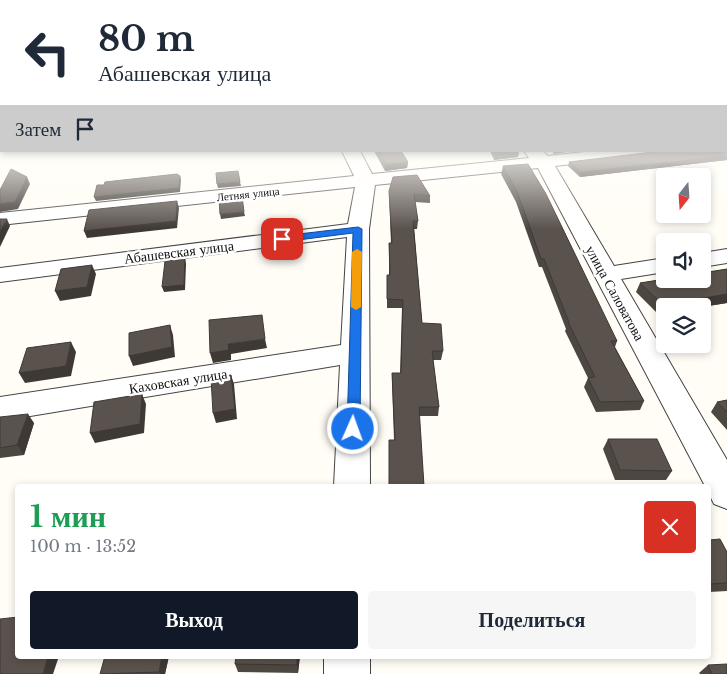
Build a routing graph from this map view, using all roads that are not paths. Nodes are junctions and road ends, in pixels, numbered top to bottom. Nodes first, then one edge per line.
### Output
1 (359, 166) edge
2 (466, 166) edge
3 (544, 166) edge
4 (366, 181) junction
5 (0, 219) edge
6 (358, 229) junction
7 (727, 256) edge
8 (711, 259) edge
9 (656, 267) edge
10 (605, 275) junction
11 (0, 276) edge
12 (355, 353) junction
13 (0, 409) edge
14 (352, 484) edge
15 (726, 490) edge
16 (348, 659) edge
17 (347, 674) edge

1 - 4 street
2 - 4 street, Летняя улица
3 - 10 street, улица Саловатова
4 - 5 street, Летняя улица
4 - 6 street
6 - 11 street, Абашевская улица
6 - 12 street
7 - 8 street
9 - 10 street
10 - 15 street, улица Саловатова
12 - 13 street, Каховская улица
12 - 14 street
16 - 17 street

